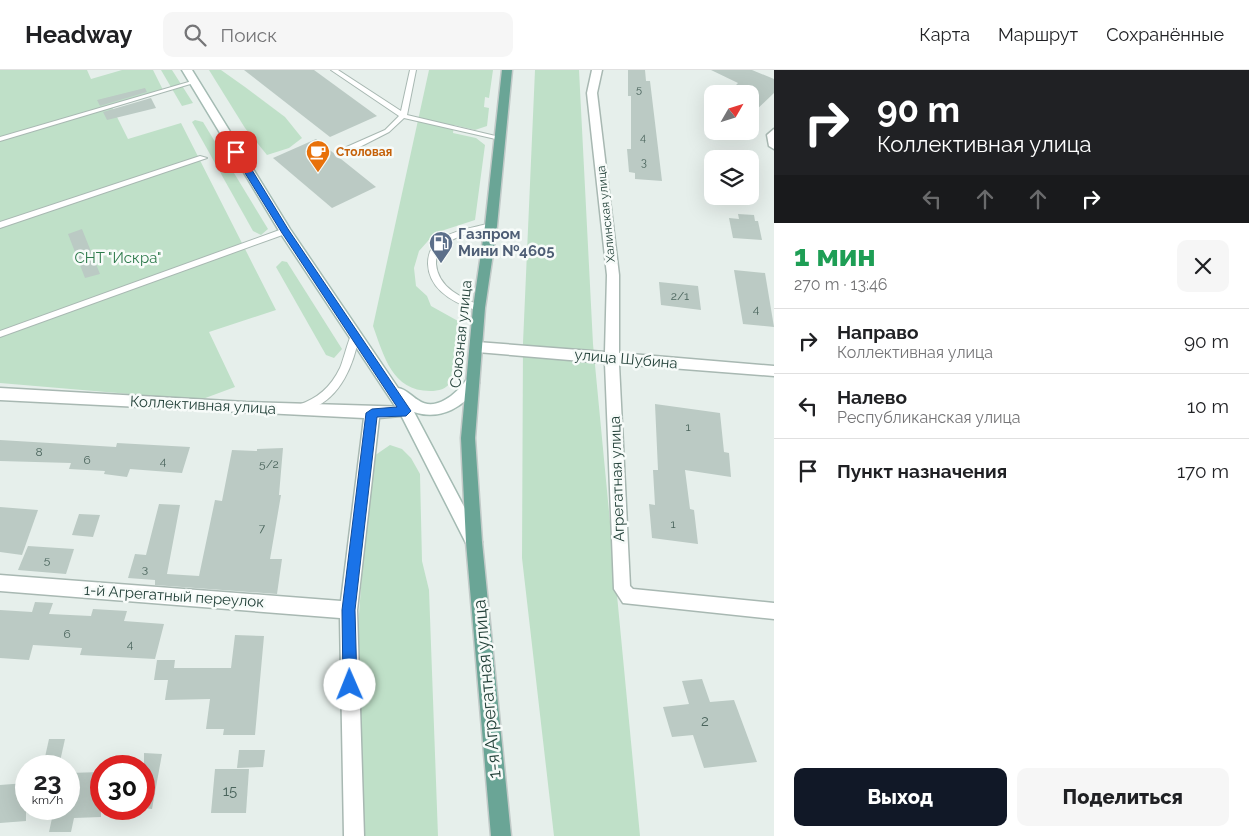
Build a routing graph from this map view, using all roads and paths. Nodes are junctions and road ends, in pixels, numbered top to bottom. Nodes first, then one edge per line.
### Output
1 (187, 70) edge
2 (334, 70) edge
3 (413, 70) edge
4 (507, 70) edge
5 (597, 70) edge
6 (194, 82) junction
7 (403, 116) junction
8 (774, 132) edge
9 (500, 138) junction
10 (0, 139) edge
11 (774, 146) edge
12 (345, 151) dead end
13 (203, 158) dead end
14 (0, 225) edge
15 (491, 226) junction
16 (285, 230) junction
17 (479, 308) junction
18 (0, 334) edge
19 (355, 336) junction
20 (477, 347) junction
21 (612, 359) junction
22 (774, 371) edge
23 (384, 379) junction
24 (472, 383) junction
25 (0, 394) edge
26 (298, 409) junction
27 (406, 411) junction
28 (372, 413) junction
29 (474, 542) junction
30 (0, 583) edge
31 (348, 610) junction
32 (774, 611) edge
33 (354, 836) edge
34 (501, 836) edge

1 - 6 street
2 - 7 lane
3 - 7 lane
4 - 9 main road, Союзная улица
5 - 21 street, Халинская улица
6 - 10 lane
6 - 16 street
7 - 9 lane
7 - 12 lane
8 - 11 street
9 - 15 main road, Союзная улица
13 - 14 lane
15 - 17 main road, Союзная улица
15 - 17 lane
16 - 18 lane
16 - 19 street
17 - 20 main road, Союзная улица
19 - 23 street
19 - 26 lane
20 - 21 street, улица Шубина
20 - 24 main road, Союзная улица
21 - 22 street, улица Шубина
21 - 32 street, Агрегатная улица
23 - 24 street
23 - 27 street
24 - 29 main road, Союзная улица
25 - 26 street, Коллективная улица
26 - 28 street, Коллективная улица
27 - 28 street, Коллективная улица
27 - 29 street
28 - 31 street
29 - 34 main road, 1-я Агрегатная улица
30 - 31 street, 1-й Агрегатный переулок
31 - 33 street

